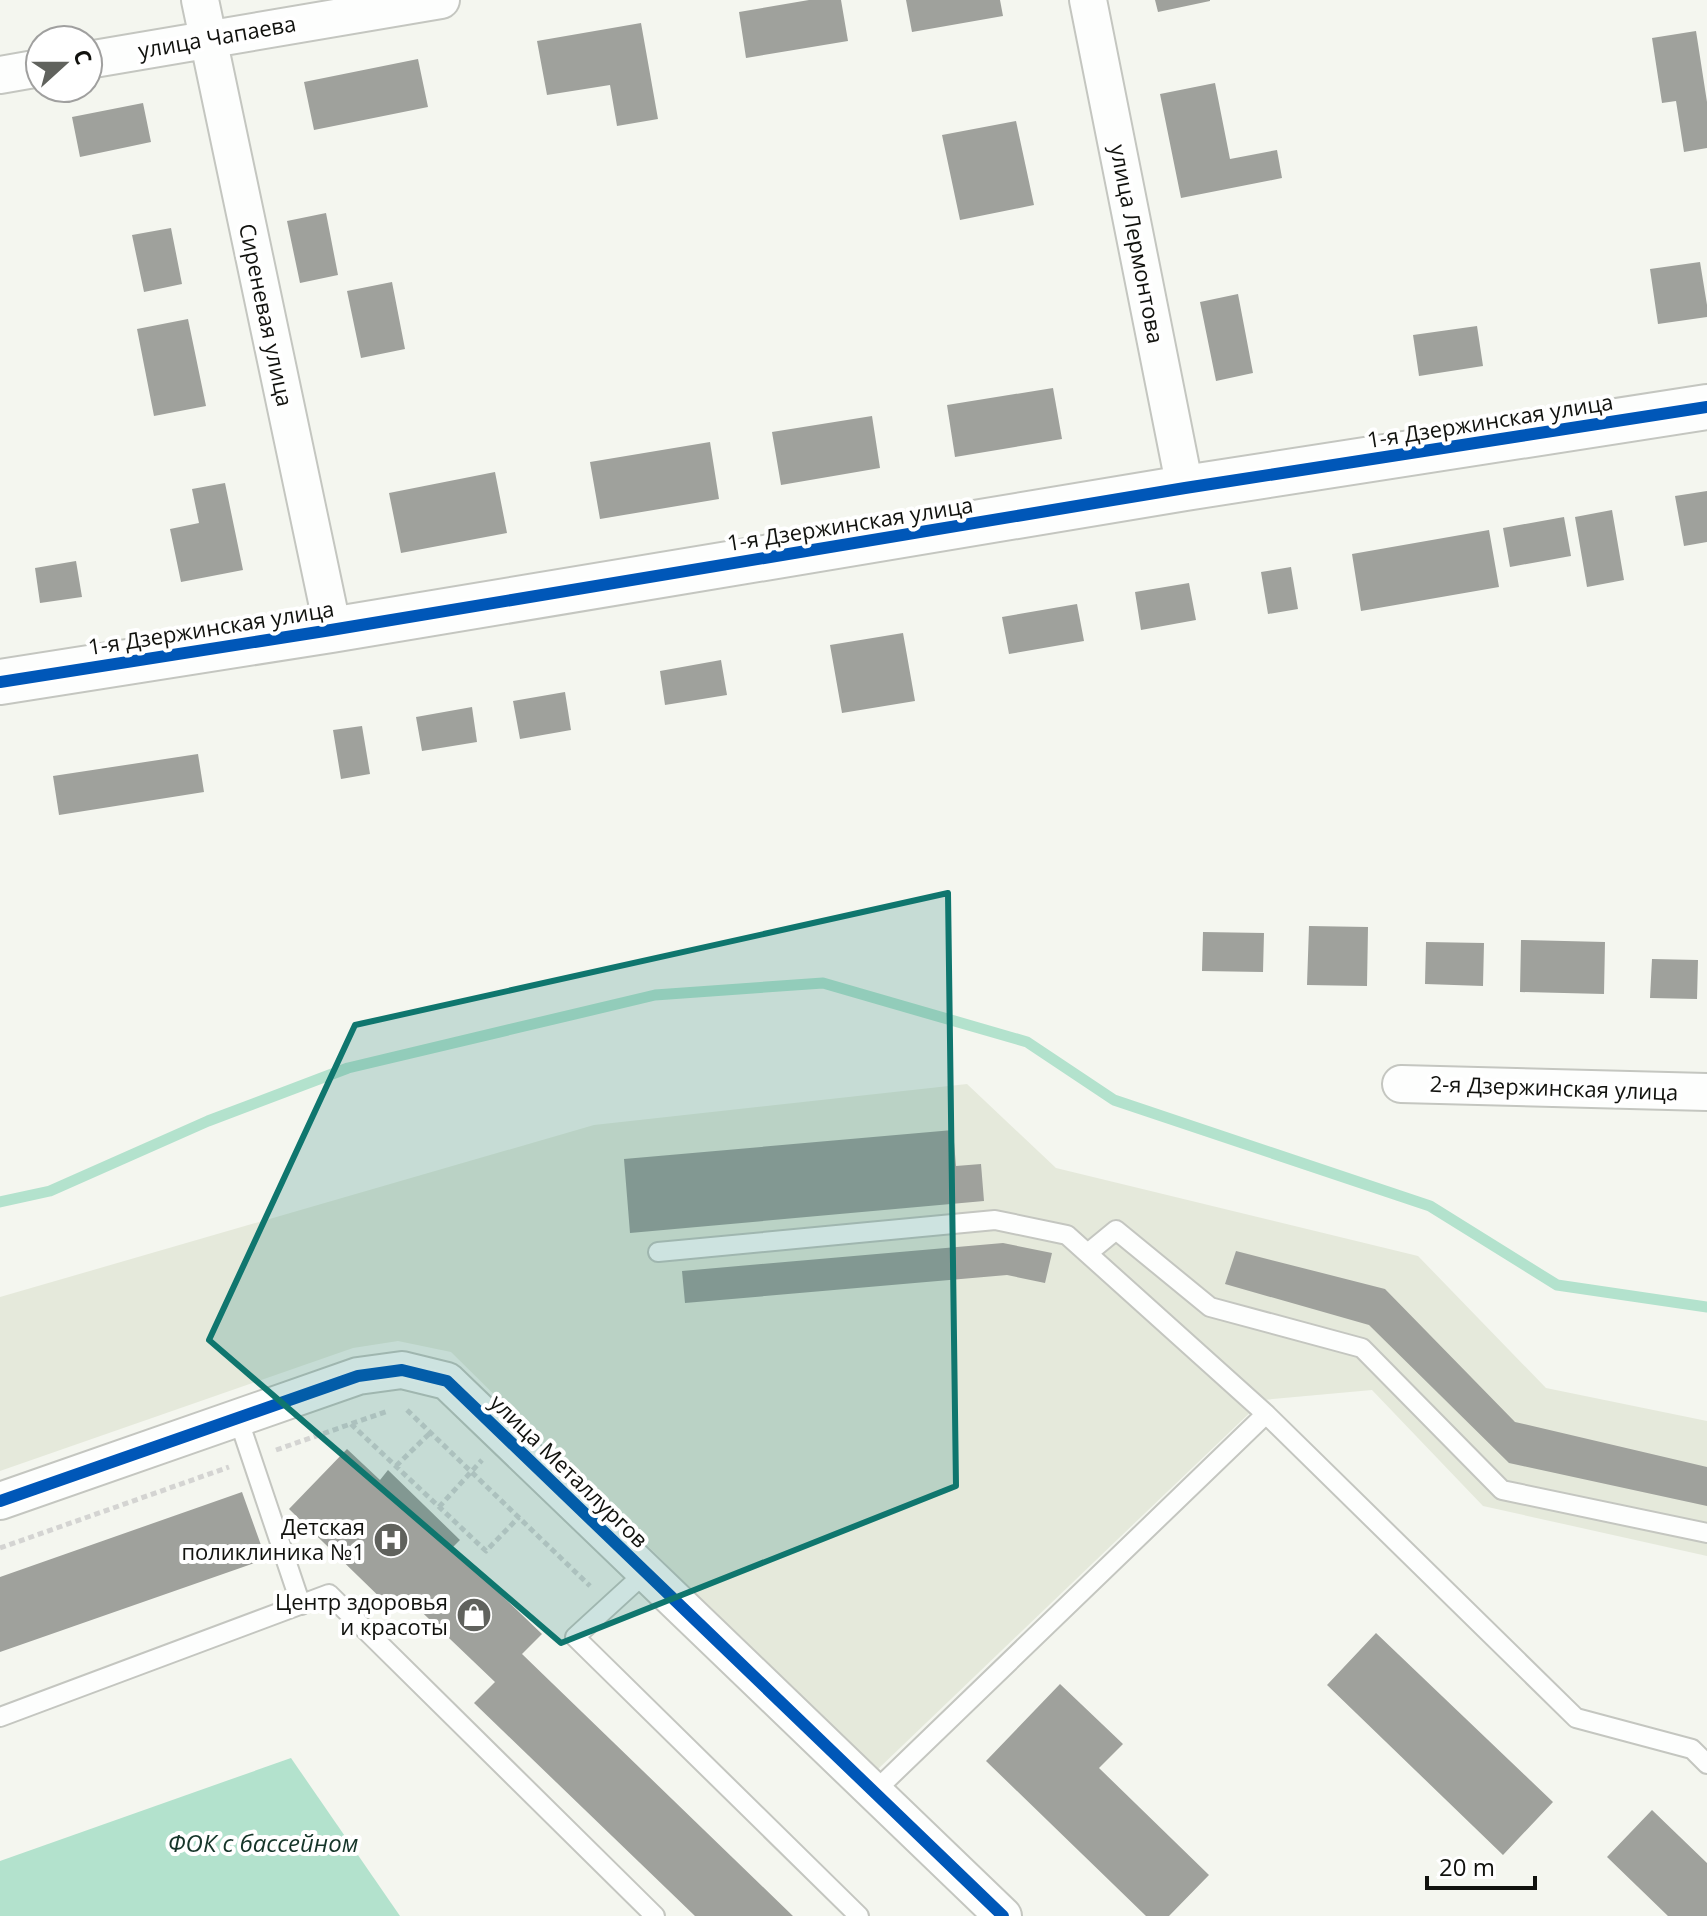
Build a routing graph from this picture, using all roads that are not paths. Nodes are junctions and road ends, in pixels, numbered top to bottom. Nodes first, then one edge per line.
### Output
1 (200, 0) edge
2 (441, 0) edge
3 (1088, 0) edge
4 (208, 39) junction
5 (104, 57) edge
6 (24, 71) edge
7 (0, 75) edge
8 (1707, 407) edge
9 (1185, 488) junction
10 (331, 630) junction
11 (0, 682) edge
12 (1401, 1084) dead end
13 (1707, 1092) edge
14 (658, 1252) dead end
15 (1088, 1253) junction
16 (1266, 1414) junction
17 (238, 1418) junction
18 (0, 1501) edge
19 (1707, 1533) edge
20 (646, 1572) junction
21 (301, 1605) junction
22 (0, 1717) edge
23 (1707, 1764) edge
24 (874, 1792) junction
25 (655, 1916) edge
26 (859, 1916) edge
27 (1003, 1916) edge

1 - 4 street, Сиреневая улица
2 - 4 street, улица Чапаева
3 - 9 street, улица Лермонтова
4 - 5 street, улица Чапаева
4 - 10 street, Сиреневая улица
6 - 7 street
8 - 9 street, 1-я Дзержинская улица
9 - 10 street, 1-я Дзержинская улица
10 - 11 street, 1-я Дзержинская улица
12 - 13 street, 2-я Дзержинская улица
14 - 15 lane
15 - 16 lane
15 - 19 lane
16 - 23 lane
16 - 24 lane
17 - 18 street, улица Металлургов
17 - 20 street, улица Металлургов
17 - 21 lane
20 - 24 street, улица Металлургов
20 - 26 lane
21 - 22 lane
21 - 25 lane
24 - 27 street, улица Металлургов

